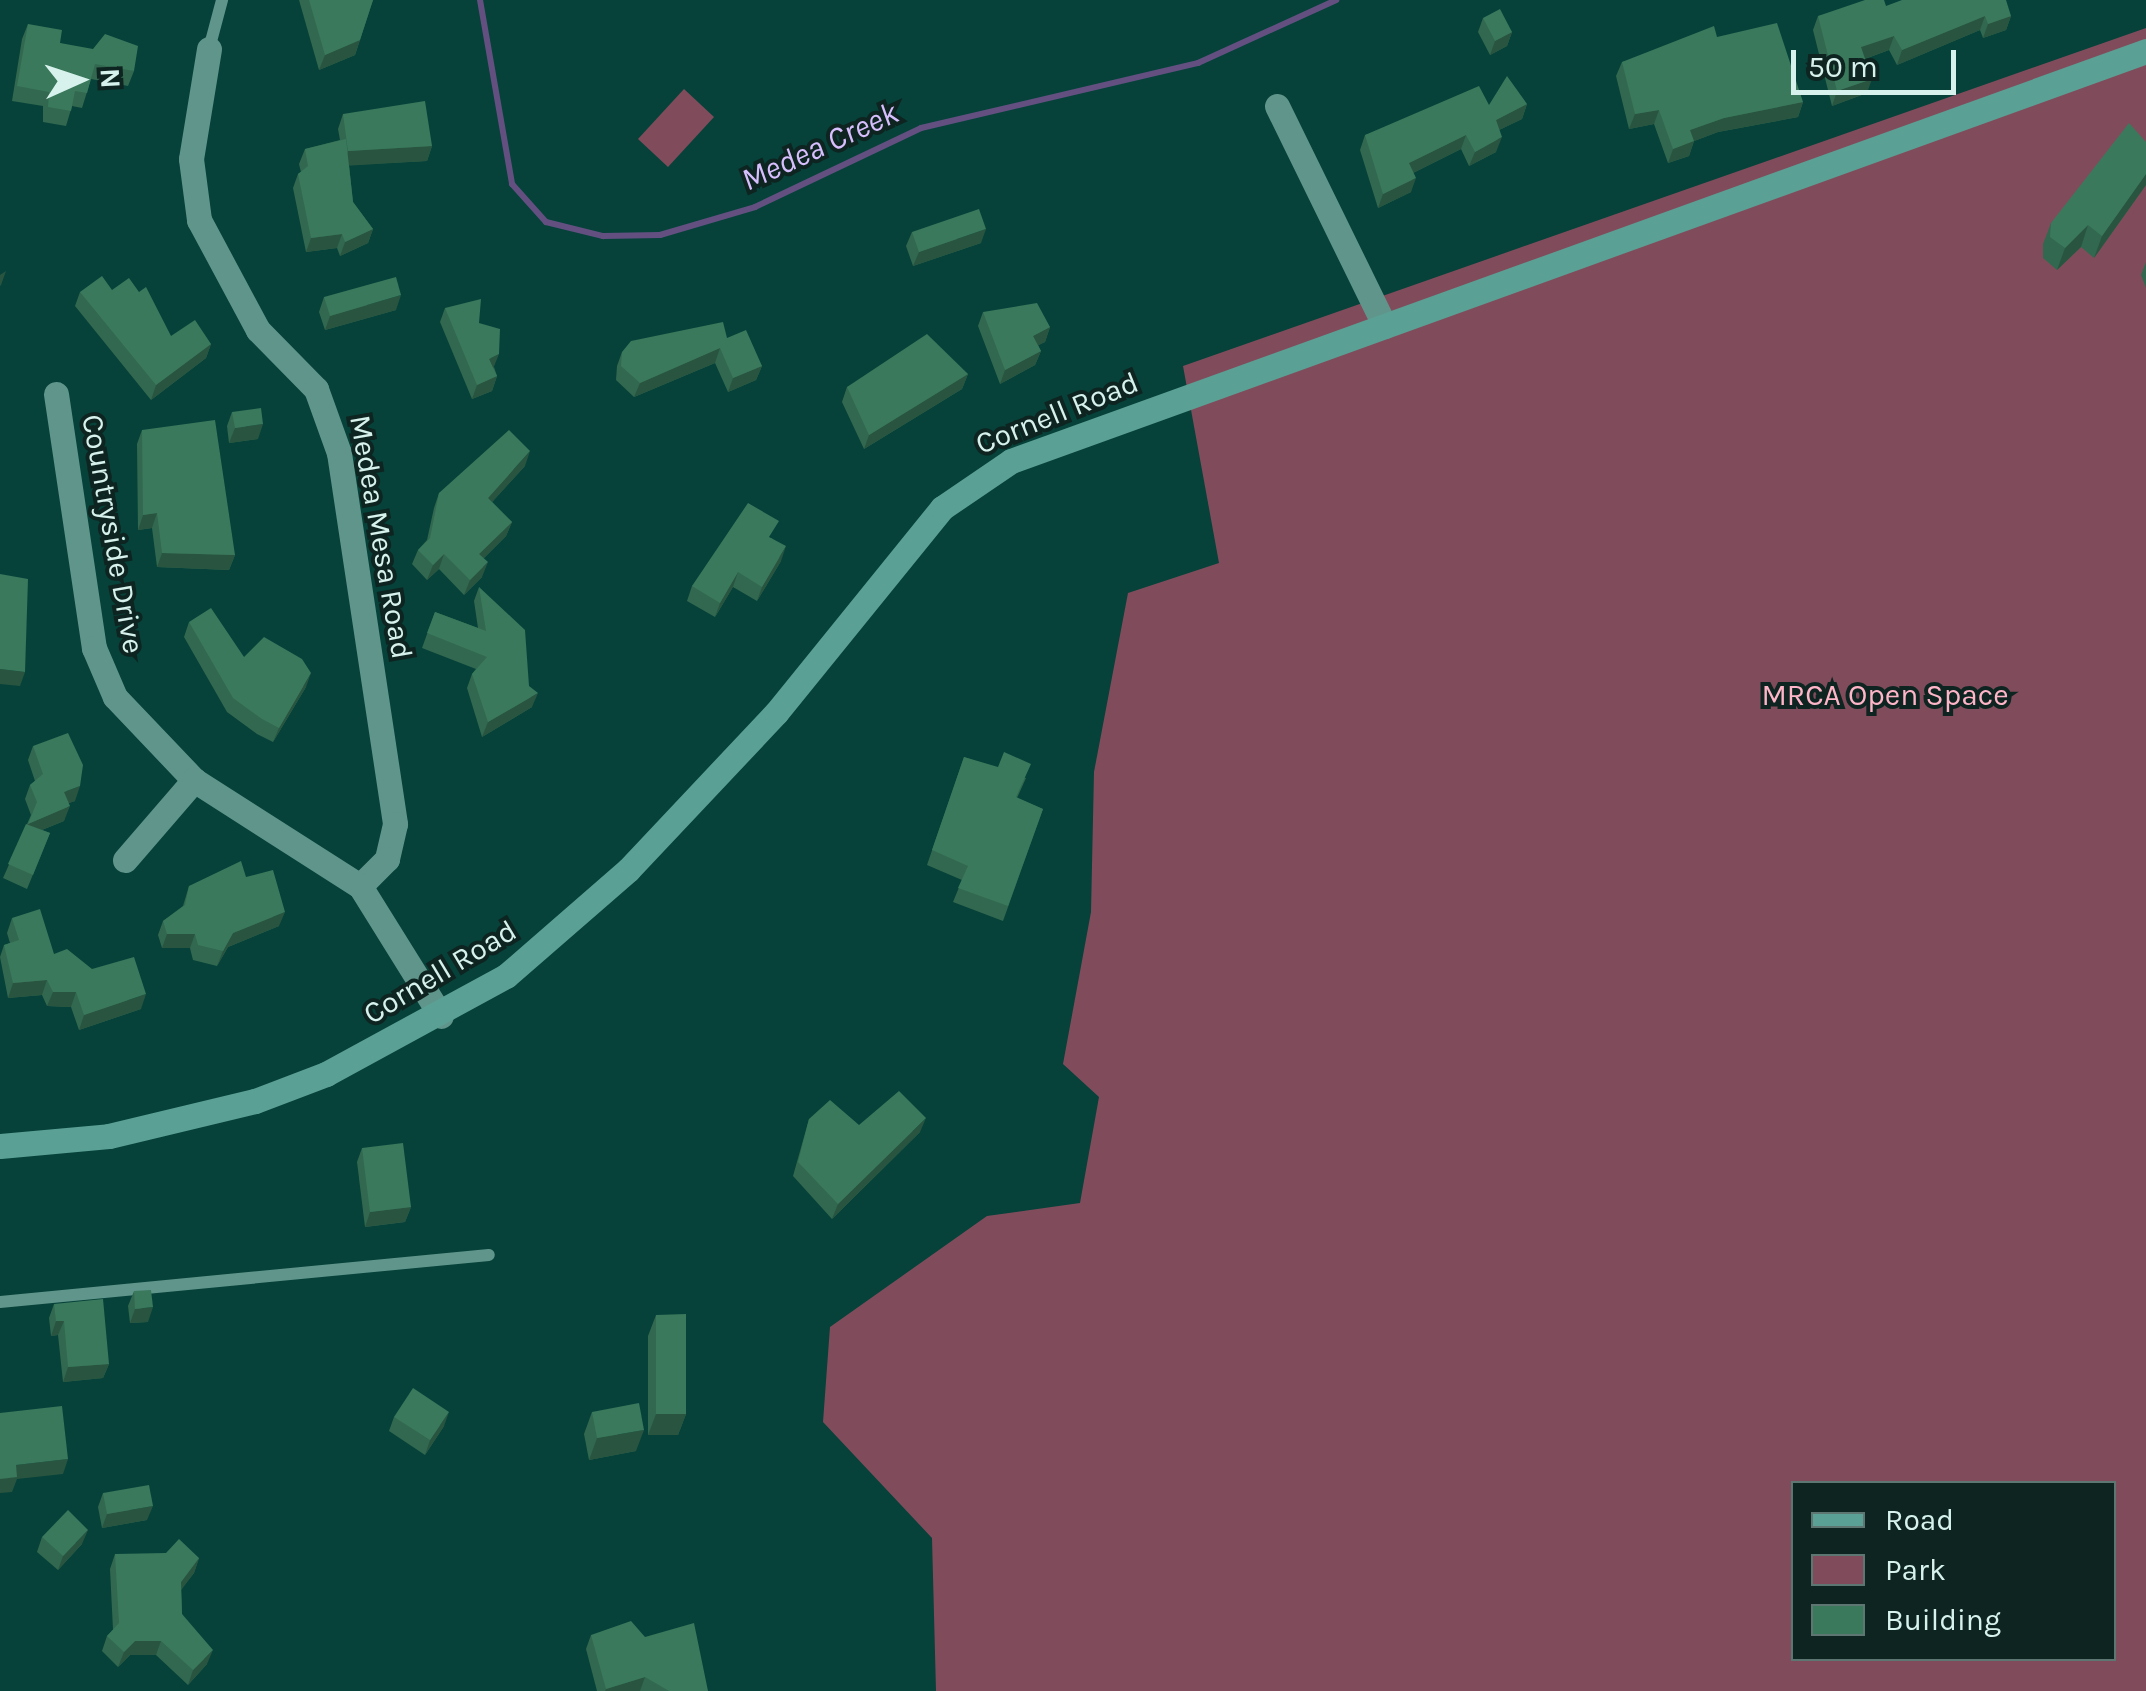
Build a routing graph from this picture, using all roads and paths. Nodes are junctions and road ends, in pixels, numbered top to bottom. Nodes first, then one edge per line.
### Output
1 (222, 0) edge
2 (210, 49) joint
3 (2146, 51) edge
4 (1277, 106) dead end
5 (1386, 326) junction
6 (56, 394) dead end
7 (194, 780) junction
8 (125, 860) dead end
9 (360, 886) junction
10 (441, 1016) junction
11 (0, 1146) edge
12 (489, 1256) dead end
13 (0, 1302) edge

1 - 2 lane
2 - 9 street, Medea Mesa Road
3 - 5 main road, Cornell Road
4 - 5 street
5 - 10 main road, Cornell Road
6 - 7 street, Countryside Drive
7 - 8 street
7 - 9 street, Countryside Drive
9 - 10 street, Countryside Drive
10 - 11 main road, Cornell Road
12 - 13 lane

